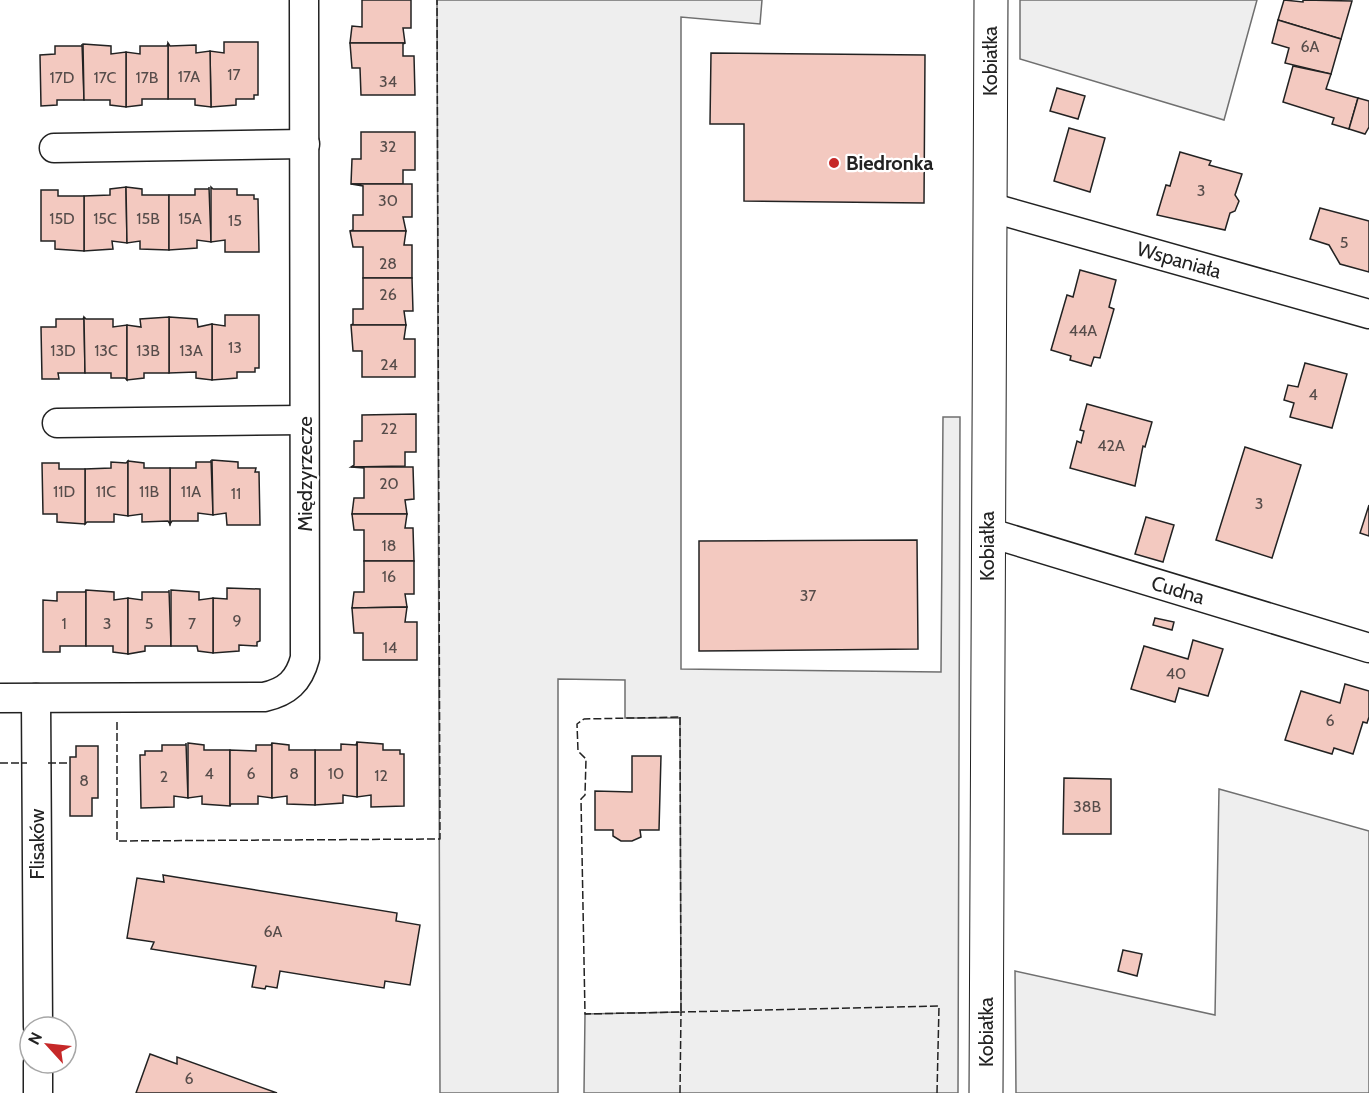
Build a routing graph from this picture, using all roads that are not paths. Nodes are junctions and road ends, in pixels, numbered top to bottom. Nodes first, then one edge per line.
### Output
1 (304, 0) edge
2 (990, 0) edge
3 (305, 144) junction
4 (54, 148) dead end
5 (989, 207) junction
6 (1369, 314) edge
7 (304, 420) junction
8 (57, 423) dead end
9 (987, 532) junction
10 (1369, 648) edge
11 (0, 698) edge
12 (36, 698) junction
13 (38, 1015) edge
14 (38, 1075) edge
15 (38, 1093) edge
16 (986, 1093) edge

1 - 3 street, Międzyrzecze
2 - 5 street, Kobiałka
3 - 4 street
3 - 7 street, Międzyrzecze
5 - 6 street, Wspaniała
5 - 9 street, Kobiałka
7 - 8 street
7 - 12 street, Międzyrzecze
9 - 10 street, Cudna
9 - 16 street, Kobiałka
11 - 12 street
12 - 13 street, Flisaków
14 - 15 street

